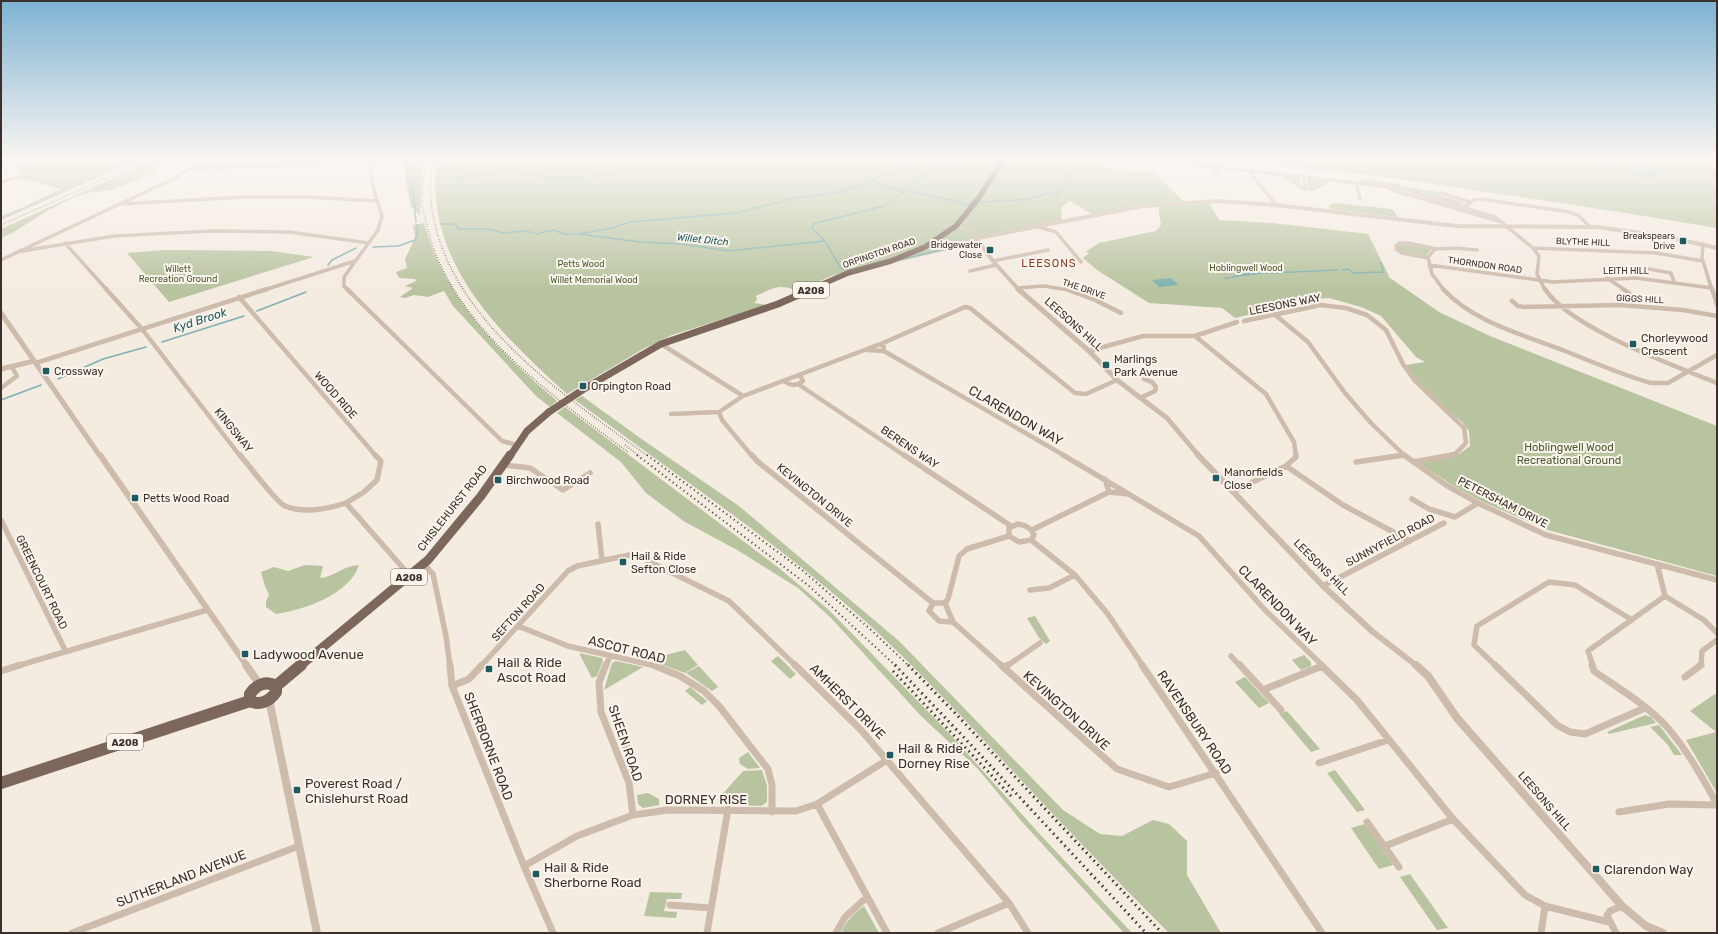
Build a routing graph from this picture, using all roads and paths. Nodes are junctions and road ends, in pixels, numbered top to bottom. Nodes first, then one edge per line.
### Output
1 (121, 204) joint
2 (128, 204) edge
3 (378, 204) edge
4 (974, 204) edge
5 (1169, 204) edge
6 (1254, 204) edge
7 (1436, 204) edge
8 (1453, 204) edge
9 (1468, 204) edge
10 (1516, 204) edge
11 (1275, 205) joint
12 (1464, 207) junction
13 (1503, 223) junction
14 (956, 226) junction
15 (1039, 227) junction
16 (1508, 227) junction
17 (1590, 227) junction
18 (978, 238) junction
19 (65, 243) junction
20 (369, 243) junction
21 (1703, 244) junction
22 (1533, 248) junction
23 (1717, 248) edge
24 (1435, 249) junction
25 (1048, 250) dead end
26 (1477, 250) dead end
27 (22, 251) junction
28 (1428, 258) junction
29 (1, 260) edge
30 (355, 261) junction
31 (1703, 261) junction
32 (1081, 262) dead end
33 (995, 263) junction
34 (1429, 265) junction
35 (1649, 269) dead end
36 (970, 271) dead end
37 (1606, 278) junction
38 (1539, 281) junction
39 (1674, 282) junction
40 (1017, 288) junction
41 (1712, 288) junction
42 (1629, 293) dead end
43 (239, 297) junction
44 (1512, 301) dead end
45 (1717, 304) edge
46 (1561, 307) junction
47 (1, 313) edge
48 (1121, 313) dead end
49 (1274, 314) junction
50 (1717, 316) edge
51 (1244, 321) dead end
52 (1237, 322) dead end
53 (142, 329) junction
54 (1195, 336) junction
55 (883, 343) junction
56 (661, 344) junction
57 (864, 350) junction
58 (884, 351) junction
59 (1089, 351) junction
60 (1717, 355) edge
61 (35, 362) junction
62 (12, 367) junction
63 (1, 369) edge
64 (1689, 371) junction
65 (800, 375) junction
66 (1144, 379) dead end
67 (1117, 380) junction
68 (784, 381) junction
69 (1717, 383) edge
70 (798, 384) junction
71 (587, 387) joint
72 (1, 388) edge
73 (743, 396) junction
74 (1140, 398) junction
75 (719, 412) junction
76 (671, 414) dead end
77 (517, 445) junction
78 (1404, 455) junction
79 (1356, 462) dead end
80 (1413, 462) junction
81 (503, 465) junction
82 (1286, 466) junction
83 (590, 473) dead end
84 (1105, 479) junction
85 (1234, 491) junction
86 (1109, 492) junction
87 (1131, 494) junction
88 (1412, 499) dead end
89 (346, 503) junction
90 (1478, 503) junction
91 (1, 520) edge
92 (1444, 523) dead end
93 (598, 524) dead end
94 (1011, 526) junction
95 (1032, 530) junction
96 (1009, 536) junction
97 (1031, 540) junction
98 (1410, 541) junction
99 (602, 560) junction
100 (424, 564) junction
101 (1657, 564) junction
102 (1075, 575) junction
103 (410, 576) junction
104 (1717, 580) edge
105 (1323, 586) junction
106 (1030, 590) dead end
107 (1666, 596) junction
108 (933, 603) junction
109 (945, 603) junction
110 (207, 610) junction
111 (1632, 620) junction
112 (953, 622) junction
113 (518, 626) junction
114 (1717, 633) edge
115 (1717, 640) edge
116 (1040, 643) dead end
117 (66, 652) junction
118 (610, 656) junction
119 (1231, 656) dead end
120 (1322, 666) junction
121 (1004, 668) junction
122 (1, 671) edge
123 (1685, 677) dead end
124 (260, 685) junction
125 (276, 686) junction
126 (452, 686) junction
127 (1263, 690) junction
128 (269, 700) junction
129 (250, 701) junction
130 (1645, 708) junction
131 (1281, 710) dead end
132 (1388, 740) junction
133 (887, 760) junction
134 (1318, 763) dead end
135 (1216, 773) junction
136 (1, 783) edge
137 (817, 804) junction
138 (1717, 804) edge
139 (728, 809) junction
140 (772, 812) junction
141 (1619, 812) dead end
142 (633, 815) junction
143 (1453, 819) junction
144 (1367, 822) dead end
145 (299, 846) junction
146 (1385, 846) junction
147 (524, 866) junction
148 (1399, 867) dead end
149 (867, 897) junction
150 (1009, 903) junction
151 (670, 906) dead end
152 (1545, 906) junction
153 (1622, 906) junction
154 (711, 908) junction
155 (1609, 922) junction
156 (72, 933) edge
157 (317, 933) edge
158 (553, 933) edge
159 (707, 933) edge
160 (836, 933) edge
161 (886, 933) edge
162 (938, 933) edge
163 (1028, 933) edge
164 (1322, 933) edge
165 (1541, 933) edge
166 (1616, 933) edge
167 (1664, 933) edge

1 - 2 street
1 - 27 street
3 - 20 street
4 - 14 main road, A208
5 - 15 street
6 - 11 street
7 - 13 street
8 - 12 street
9 - 12 street
10 - 17 street
11 - 16 street
12 - 13 street
13 - 16 street
14 - 18 street, LEESONS HILL
14 - 56 main road, ORPINGTON ROAD / A208
15 - 18 street
15 - 32 street
16 - 17 street
16 - 22 street
17 - 21 street
18 - 33 street, LEESONS HILL
19 - 20 street
19 - 27 street
19 - 53 street, KINGSWAY
20 - 30 street
21 - 23 street
21 - 31 street
22 - 31 street, BLYTHE HILL
22 - 38 street
24 - 26 street
24 - 28 street
24 - 28 street
25 - 33 street
27 - 29 street
28 - 34 street
30 - 43 street
30 - 77 street
31 - 41 street
33 - 36 street
33 - 40 street, LEESONS HILL
34 - 38 street, THORNDON ROAD
34 - 64 street
35 - 39 street
37 - 38 street, LEITH HILL
37 - 39 street, LEITH HILL
37 - 42 street
38 - 46 street
39 - 41 street, LEITH HILL
40 - 48 street, THE DRIVE
40 - 59 street, LEESONS HILL
41 - 45 street
43 - 53 street
43 - 89 street, WOOD RIDE
44 - 46 street, GIGGS HILL
46 - 50 street, GIGGS HILL
46 - 64 street
47 - 61 street
49 - 51 street, LEESONS WAY
49 - 78 street, PETERSHAM DRIVE
49 - 80 street, LEESONS WAY
52 - 54 street
53 - 61 street
53 - 89 street, KINGSWAY
54 - 59 street
54 - 82 street
55 - 57 street
55 - 58 street
55 - 67 street
56 - 71 main road, ORPINGTON ROAD / A208
56 - 73 street
57 - 58 street, CLARENDON WAY
57 - 65 street
58 - 84 street, CLARENDON WAY
59 - 67 street, LEESONS HILL
60 - 64 street
61 - 62 street
61 - 110 street
62 - 63 street
62 - 72 street
64 - 69 street
65 - 68 street
65 - 70 street
66 - 74 street
67 - 74 street, LEESONS HILL
68 - 70 street, BERENS WAY
68 - 73 street
70 - 94 street, BERENS WAY
71 - 77 main road, CHISLEHURST ROAD / A208, bridge
73 - 75 street
74 - 85 street, LEESONS HILL
75 - 76 street
75 - 108 street, KEVINGTON DRIVE
77 - 81 main road, CHISLEHURST ROAD / A208
78 - 79 street
78 - 80 street, PETERSHAM DRIVE
80 - 90 street, PETERSHAM DRIVE
81 - 83 street
81 - 100 main road, CHISLEHURST ROAD / A208
82 - 85 street
82 - 98 street
84 - 86 street
84 - 87 street, CLARENDON WAY
85 - 105 street, LEESONS HILL
86 - 87 street
86 - 95 street
87 - 120 street, CLARENDON WAY
88 - 90 street
89 - 103 street
90 - 101 street, PETERSHAM DRIVE
91 - 117 street, GREENCOURT ROAD
92 - 98 street, SUNNYFIELD ROAD
93 - 99 street
94 - 95 street
94 - 96 street
95 - 97 street
96 - 97 street
96 - 109 street
97 - 102 street, RAVENSBURY ROAD
98 - 105 street, SUNNYFIELD ROAD
99 - 113 street, SEFTON ROAD
99 - 133 street, AMHERST DRIVE
100 - 103 main road, CHISLEHURST ROAD / A208
100 - 126 street, SHERBORNE ROAD
101 - 104 street, PETERSHAM DRIVE
101 - 107 street
102 - 106 street
102 - 135 street, RAVENSBURY ROAD
103 - 125 main road, CHISLEHURST ROAD / A208
105 - 153 street, LEESONS HILL
107 - 111 street
107 - 114 street
108 - 109 street
108 - 112 street, KEVINGTON DRIVE
109 - 112 street
110 - 117 street
110 - 124 street
111 - 130 street
111 - 130 street
112 - 121 street, KEVINGTON DRIVE
113 - 118 street, ASCOT ROAD
113 - 126 street, SEFTON ROAD
115 - 123 street
116 - 121 street
117 - 122 street
118 - 140 street, ASCOT ROAD
118 - 142 street, SHEEN ROAD
119 - 127 street
120 - 127 street
120 - 132 street, CLARENDON WAY
121 - 135 street, KEVINGTON DRIVE
124 - 125 main road
124 - 129 main road
125 - 128 main road, A208
126 - 147 street, SHERBORNE ROAD
127 - 131 street
128 - 129 main road, A208
128 - 145 street
129 - 136 main road, A208
130 - 138 street
132 - 134 street
132 - 143 street, CLARENDON WAY
133 - 137 street, DORNEY RISE
133 - 150 street, AMHERST DRIVE
135 - 164 street, RAVENSBURY ROAD
137 - 140 street, DORNEY RISE
137 - 149 street
138 - 141 street
139 - 140 street, DORNEY RISE
139 - 142 street, DORNEY RISE
139 - 154 street
142 - 147 street, DORNEY RISE
143 - 146 street
143 - 152 street, CLARENDON WAY
144 - 146 street
145 - 156 street, SUTHERLAND AVENUE
145 - 157 street
146 - 148 street
147 - 158 street, SHERBORNE ROAD
149 - 160 street
149 - 161 street
150 - 162 street
150 - 163 street, AMHERST DRIVE
151 - 154 street
152 - 155 street, CLARENDON WAY
152 - 165 street
153 - 155 street
153 - 167 street, LEESONS HILL
154 - 159 street
155 - 166 street

